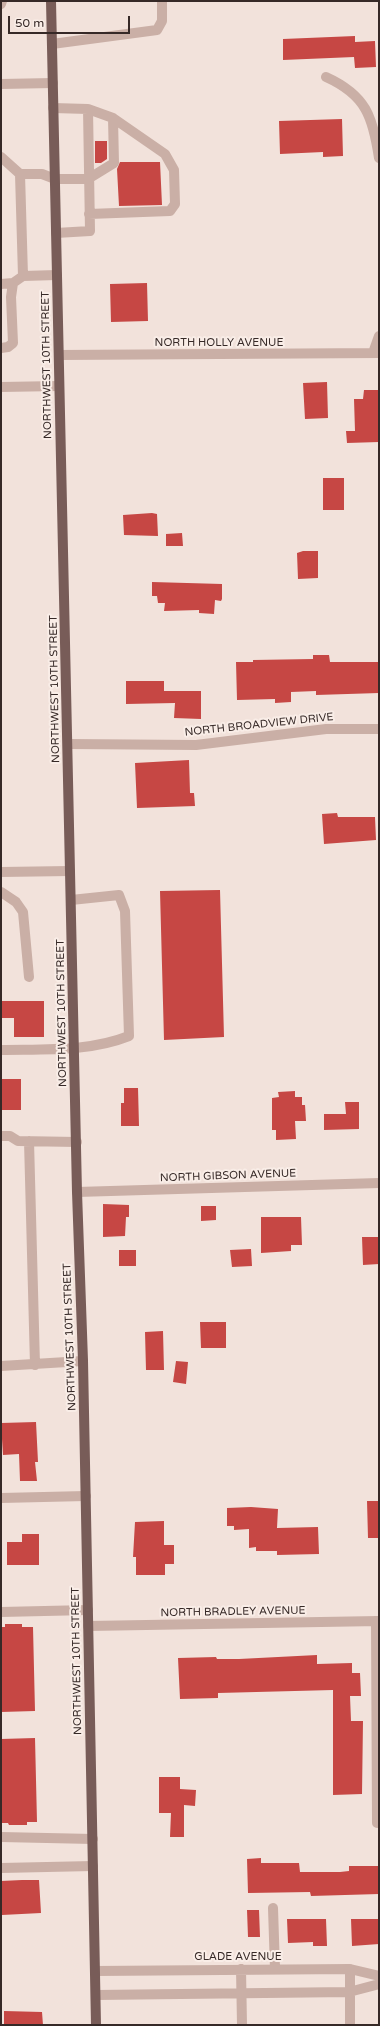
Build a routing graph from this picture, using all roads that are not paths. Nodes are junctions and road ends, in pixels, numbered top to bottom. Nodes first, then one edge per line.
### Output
1 (2, 1) edge
2 (51, 1) edge
3 (162, 1) edge
4 (1, 4) edge
5 (52, 44) junction
6 (326, 77) dead end
7 (53, 83) junction
8 (1, 84) edge
9 (53, 108) junction
10 (88, 109) junction
11 (113, 118) junction
12 (1, 158) edge
13 (379, 158) edge
14 (20, 174) junction
15 (55, 179) junction
16 (88, 179) junction
17 (89, 214) junction
18 (56, 233) junction
19 (57, 274) junction
20 (23, 276) junction
21 (14, 283) junction
22 (1, 284) edge
23 (379, 336) edge
24 (5, 348) edge
25 (376, 353) edge
26 (59, 355) junction
27 (59, 386) junction
28 (1, 387) edge
29 (379, 729) edge
30 (68, 744) junction
31 (70, 871) junction
32 (1, 872) edge
33 (1, 892) edge
34 (71, 900) junction
35 (28, 977) dead end
36 (75, 1048) junction
37 (1, 1050) edge
38 (1, 1136) edge
39 (29, 1141) junction
40 (77, 1142) junction
41 (379, 1183) edge
42 (77, 1192) junction
43 (83, 1361) junction
44 (35, 1365) junction
45 (1, 1366) edge
46 (86, 1496) junction
47 (1, 1498) edge
48 (88, 1610) junction
49 (1, 1612) edge
50 (378, 1621) edge
51 (88, 1626) junction
52 (377, 1823) dead end
53 (1, 1837) edge
54 (93, 1839) junction
55 (93, 1866) junction
56 (1, 1868) edge
57 (273, 1908) dead end
58 (241, 1969) junction
59 (275, 1969) junction
60 (350, 1969) junction
61 (95, 1971) junction
62 (379, 1976) edge
63 (379, 1984) edge
64 (241, 1992) junction
65 (349, 1992) junction
66 (96, 1995) junction
67 (96, 2025) edge
68 (242, 2025) edge
69 (350, 2025) edge

1 - 4 street
2 - 5 main road, NORTHWEST 10TH STREET
3 - 5 street
5 - 7 main road, NORTHWEST 10TH STREET
6 - 13 street
7 - 8 street
7 - 9 main road, NORTHWEST 10TH STREET
9 - 10 street
9 - 15 main road, NORTHWEST 10TH STREET
10 - 11 street
10 - 16 street
11 - 16 street
11 - 17 street
12 - 14 street
14 - 15 street
14 - 20 street
15 - 16 street
15 - 18 main road, NORTHWEST 10TH STREET
16 - 17 street
17 - 18 street
18 - 19 main road, NORTHWEST 10TH STREET
19 - 20 street
19 - 26 main road, NORTHWEST 10TH STREET
20 - 21 street
21 - 22 street
21 - 24 street
23 - 25 street
25 - 26 street, NORTH HOLLY AVENUE
26 - 27 main road, NORTHWEST 10TH STREET
27 - 28 street
27 - 30 main road, NORTHWEST 10TH STREET
29 - 30 street, NORTH BROADVIEW DRIVE
30 - 31 main road, NORTHWEST 10TH STREET
31 - 32 street
31 - 34 main road, NORTHWEST 10TH STREET
33 - 35 street
34 - 36 main road, NORTHWEST 10TH STREET
34 - 36 street
36 - 37 street
36 - 40 main road, NORTHWEST 10TH STREET
38 - 39 street
39 - 40 street
39 - 44 street
40 - 42 main road, NORTHWEST 10TH STREET
41 - 42 street, NORTH GIBSON AVENUE
42 - 43 main road, NORTHWEST 10TH STREET
43 - 44 street
43 - 46 main road, NORTHWEST 10TH STREET
44 - 45 street
46 - 47 street
46 - 48 main road, NORTHWEST 10TH STREET
48 - 49 street
48 - 51 main road, NORTHWEST 10TH STREET
50 - 51 street, NORTH BRADLEY AVENUE
50 - 52 street
51 - 54 main road, NORTHWEST 10TH STREET
53 - 54 street
54 - 55 main road, NORTHWEST 10TH STREET
55 - 56 street
55 - 61 main road, NORTHWEST 10TH STREET
57 - 59 street
58 - 59 street, GLADE AVENUE
58 - 61 street, GLADE AVENUE
58 - 64 street
59 - 60 street, GLADE AVENUE
60 - 62 street, GLADE AVENUE
60 - 65 street
61 - 66 main road, NORTHWEST 10TH STREET
63 - 65 street
64 - 65 street
64 - 66 street
64 - 68 street
65 - 69 street
66 - 67 main road, NORTHWEST 10TH STREET

